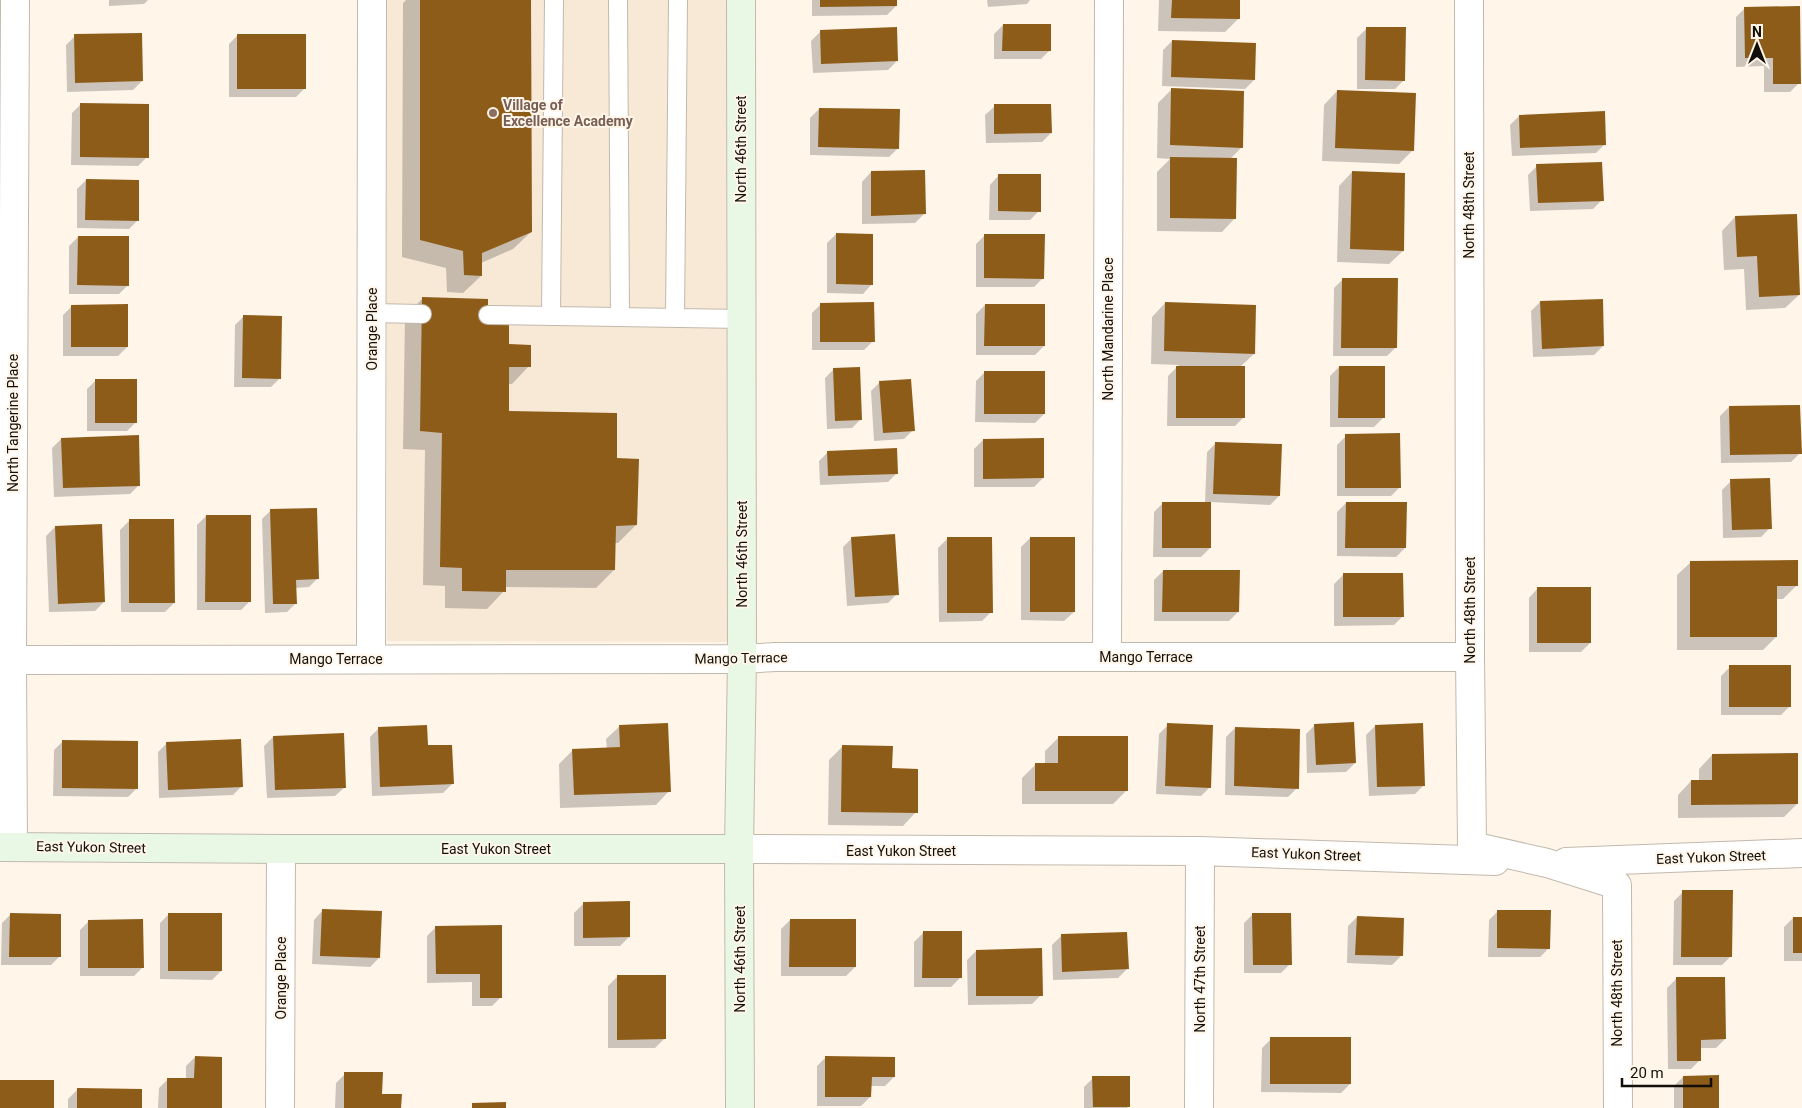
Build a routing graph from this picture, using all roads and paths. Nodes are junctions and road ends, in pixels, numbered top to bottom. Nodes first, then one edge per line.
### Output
1 (15, 0) edge
2 (372, 0) edge
3 (554, 0) edge
4 (618, 0) edge
5 (678, 0) edge
6 (741, 0) edge
7 (1109, 0) edge
8 (1469, 0) edge
9 (372, 313) junction
10 (422, 314) dead end
11 (488, 315) dead end
12 (551, 315) junction
13 (620, 317) junction
14 (675, 318) junction
15 (742, 319) junction
16 (371, 658) junction
17 (1107, 658) junction
18 (1470, 658) junction
19 (742, 659) junction
20 (12, 660) junction
21 (6, 846) edge
22 (281, 849) junction
23 (740, 849) junction
24 (1200, 851) junction
25 (1802, 854) edge
26 (1547, 863) junction
27 (280, 1108) edge
28 (740, 1108) edge
29 (1200, 1108) edge
30 (1618, 1108) edge

1 - 20 street, North Tangerine Place
2 - 9 street, Orange Place
3 - 12 lane
4 - 13 lane
5 - 14 lane
6 - 15 street, North 46th Street
7 - 17 street, North Mandarine Place
8 - 18 street, North 48th Street
9 - 10 lane
9 - 16 street, Orange Place
11 - 12 lane
12 - 13 lane
13 - 14 lane
14 - 15 lane
15 - 19 street, North 46th Street
16 - 19 street, Mango Terrace
16 - 20 street, Mango Terrace
17 - 18 street, Mango Terrace
17 - 19 street, Mango Terrace
18 - 26 street, North 48th Street
19 - 23 street, North 46th Street
20 - 21 street, North Tangerine Place
21 - 22 street, East Yukon Street
22 - 23 street, East Yukon Street
22 - 27 street, Orange Place
23 - 24 street, East Yukon Street
23 - 28 street, North 46th Street
24 - 26 street, East Yukon Street
24 - 29 street, North 47th Street
25 - 26 street, East Yukon Street
26 - 30 street, North 48th Street

